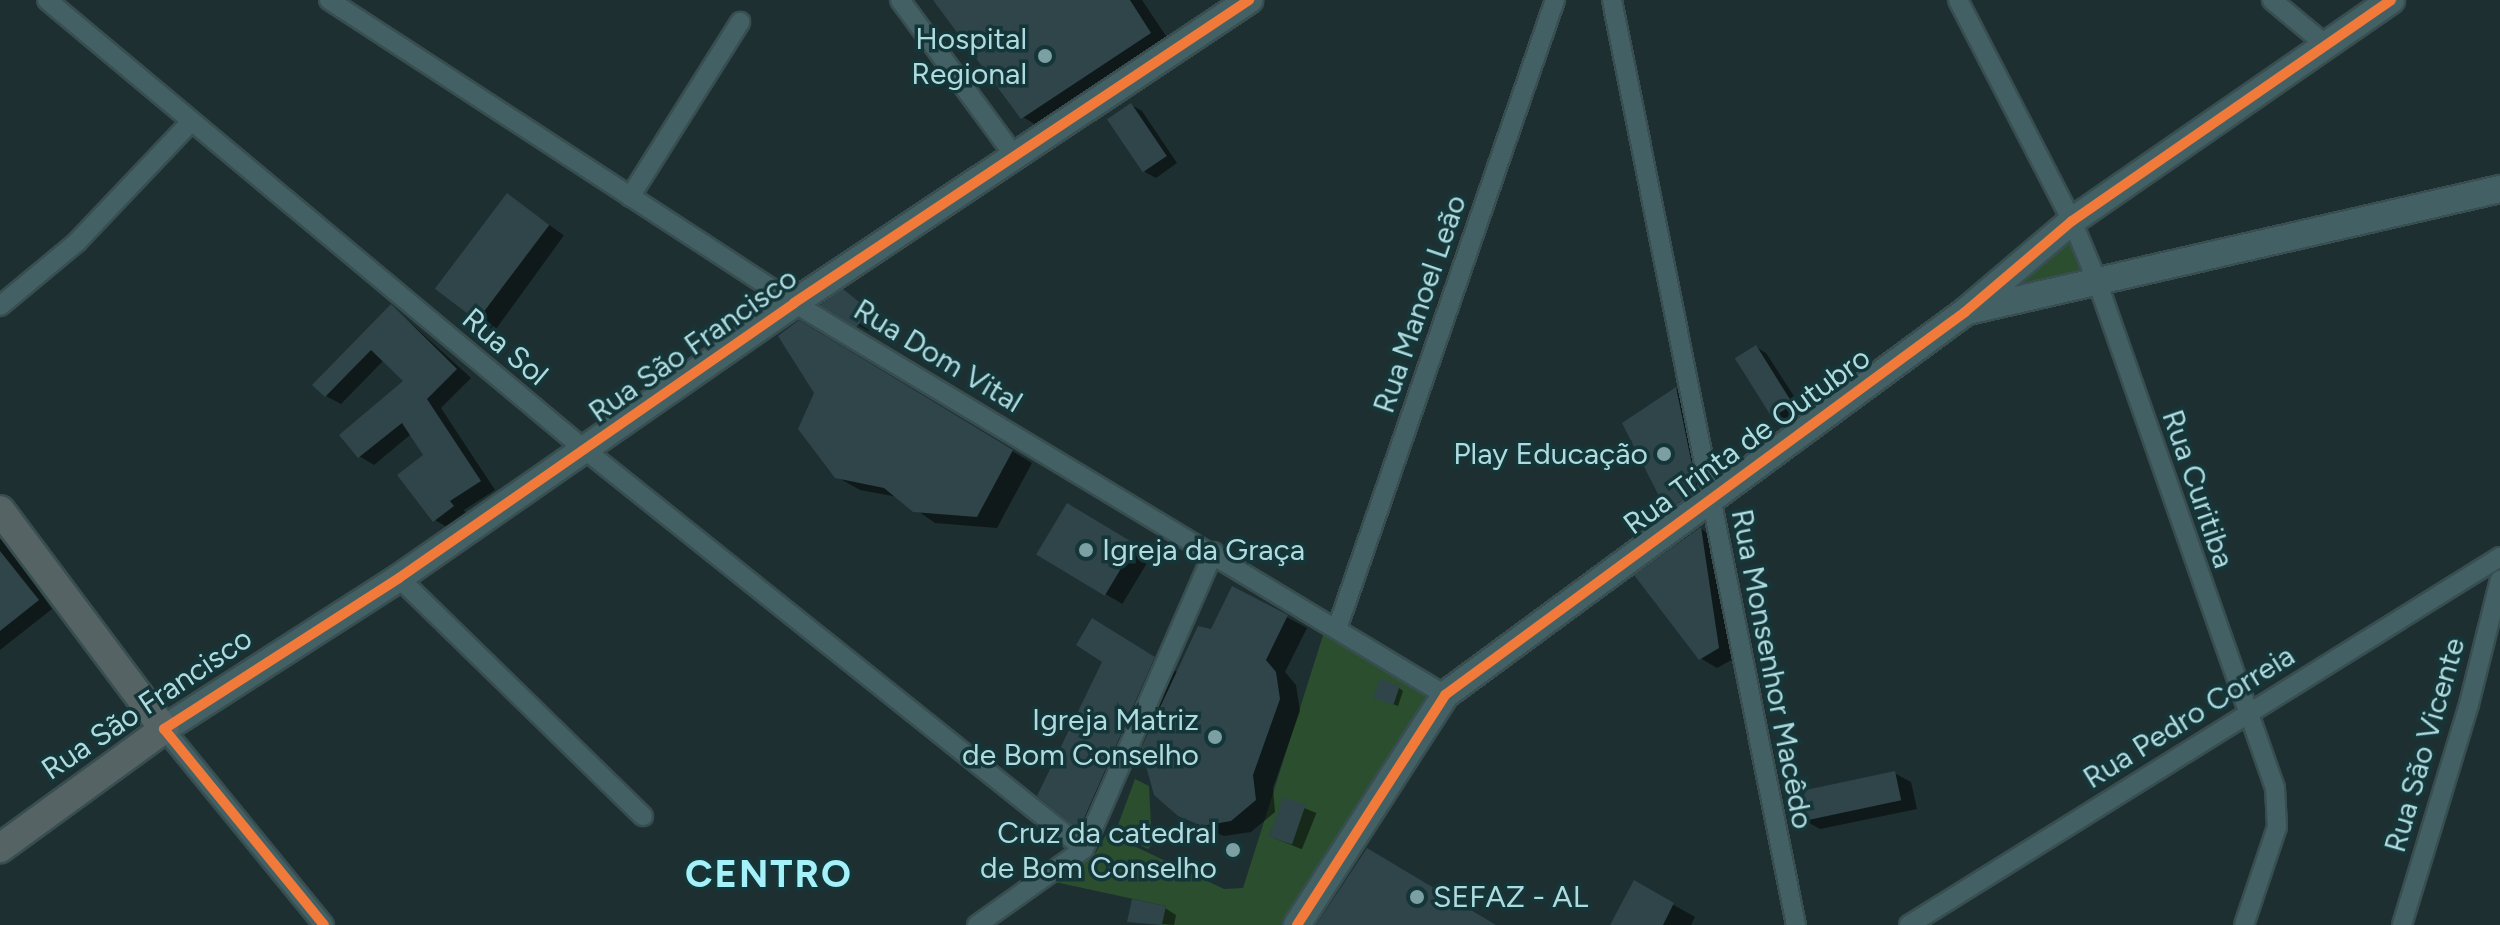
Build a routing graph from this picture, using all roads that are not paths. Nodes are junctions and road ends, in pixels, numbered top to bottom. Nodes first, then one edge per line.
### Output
1 (47, 0) edge
2 (329, 0) edge
3 (900, 0) edge
4 (1249, 0) edge
5 (1555, 0) edge
6 (1612, 0) edge
7 (1958, 0) edge
8 (2272, 0) edge
9 (2391, 0) edge
10 (740, 22) dead end
11 (2327, 46) junction
12 (190, 123) junction
13 (1017, 159) junction
14 (2500, 189) edge
15 (630, 197) junction
16 (2072, 221) junction
17 (2097, 281) junction
18 (794, 303) junction
19 (0, 306) edge
20 (1965, 312) junction
21 (584, 449) junction
22 (1709, 498) junction
23 (0, 510) edge
24 (1214, 552) junction
25 (2500, 557) edge
26 (399, 578) junction
27 (2500, 580) edge
28 (1338, 626) junction
29 (1445, 695) junction
30 (2246, 714) junction
31 (164, 729) junction
32 (643, 816) dead end
33 (0, 848) edge
34 (1084, 849) junction
35 (324, 925) edge
36 (977, 925) edge
37 (1297, 925) edge
38 (1796, 925) edge
39 (1909, 925) edge
40 (2244, 925) edge
41 (2402, 925) edge

1 - 12 street, Rua Sol
2 - 15 street, Rua Dom Vital
3 - 13 street
4 - 13 street, Rua São Francisco
5 - 28 street, Rua Manoel Leão
6 - 22 street, Rua Monsenhor Macêdo
7 - 16 street, Rua Curitiba
8 - 11 street
9 - 11 street, Rua Trinta de Outubro
10 - 15 street
11 - 16 street, Rua Trinta de Outubro
12 - 19 street
12 - 21 street, Rua Sol
13 - 18 street, Rua São Francisco
14 - 17 street
15 - 18 street, Rua Dom Vital
16 - 17 street, Rua Curitiba
16 - 20 street, Rua Trinta de Outubro
17 - 20 street
17 - 30 street, Rua Curitiba
18 - 21 street, Rua São Francisco
18 - 24 street, Rua Dom Vital
20 - 22 street, Rua Trinta de Outubro
21 - 26 street, Rua São Francisco
21 - 34 street, Rua Sol
22 - 29 street, Rua Trinta de Outubro
22 - 38 street, Rua Monsenhor Macêdo
23 - 31 main road
24 - 28 street, Rua Dom Vital
24 - 34 street
25 - 30 street, Rua Pedro Correia
26 - 31 street, Rua São Francisco
26 - 32 street
27 - 41 street, Rua São Vicente
28 - 29 street, Rua Dom Vital
29 - 37 street
30 - 39 street, Rua Pedro Correia
30 - 40 street, Rua Curitiba
31 - 33 main road, Rua São Francisco
31 - 35 street
34 - 36 street

